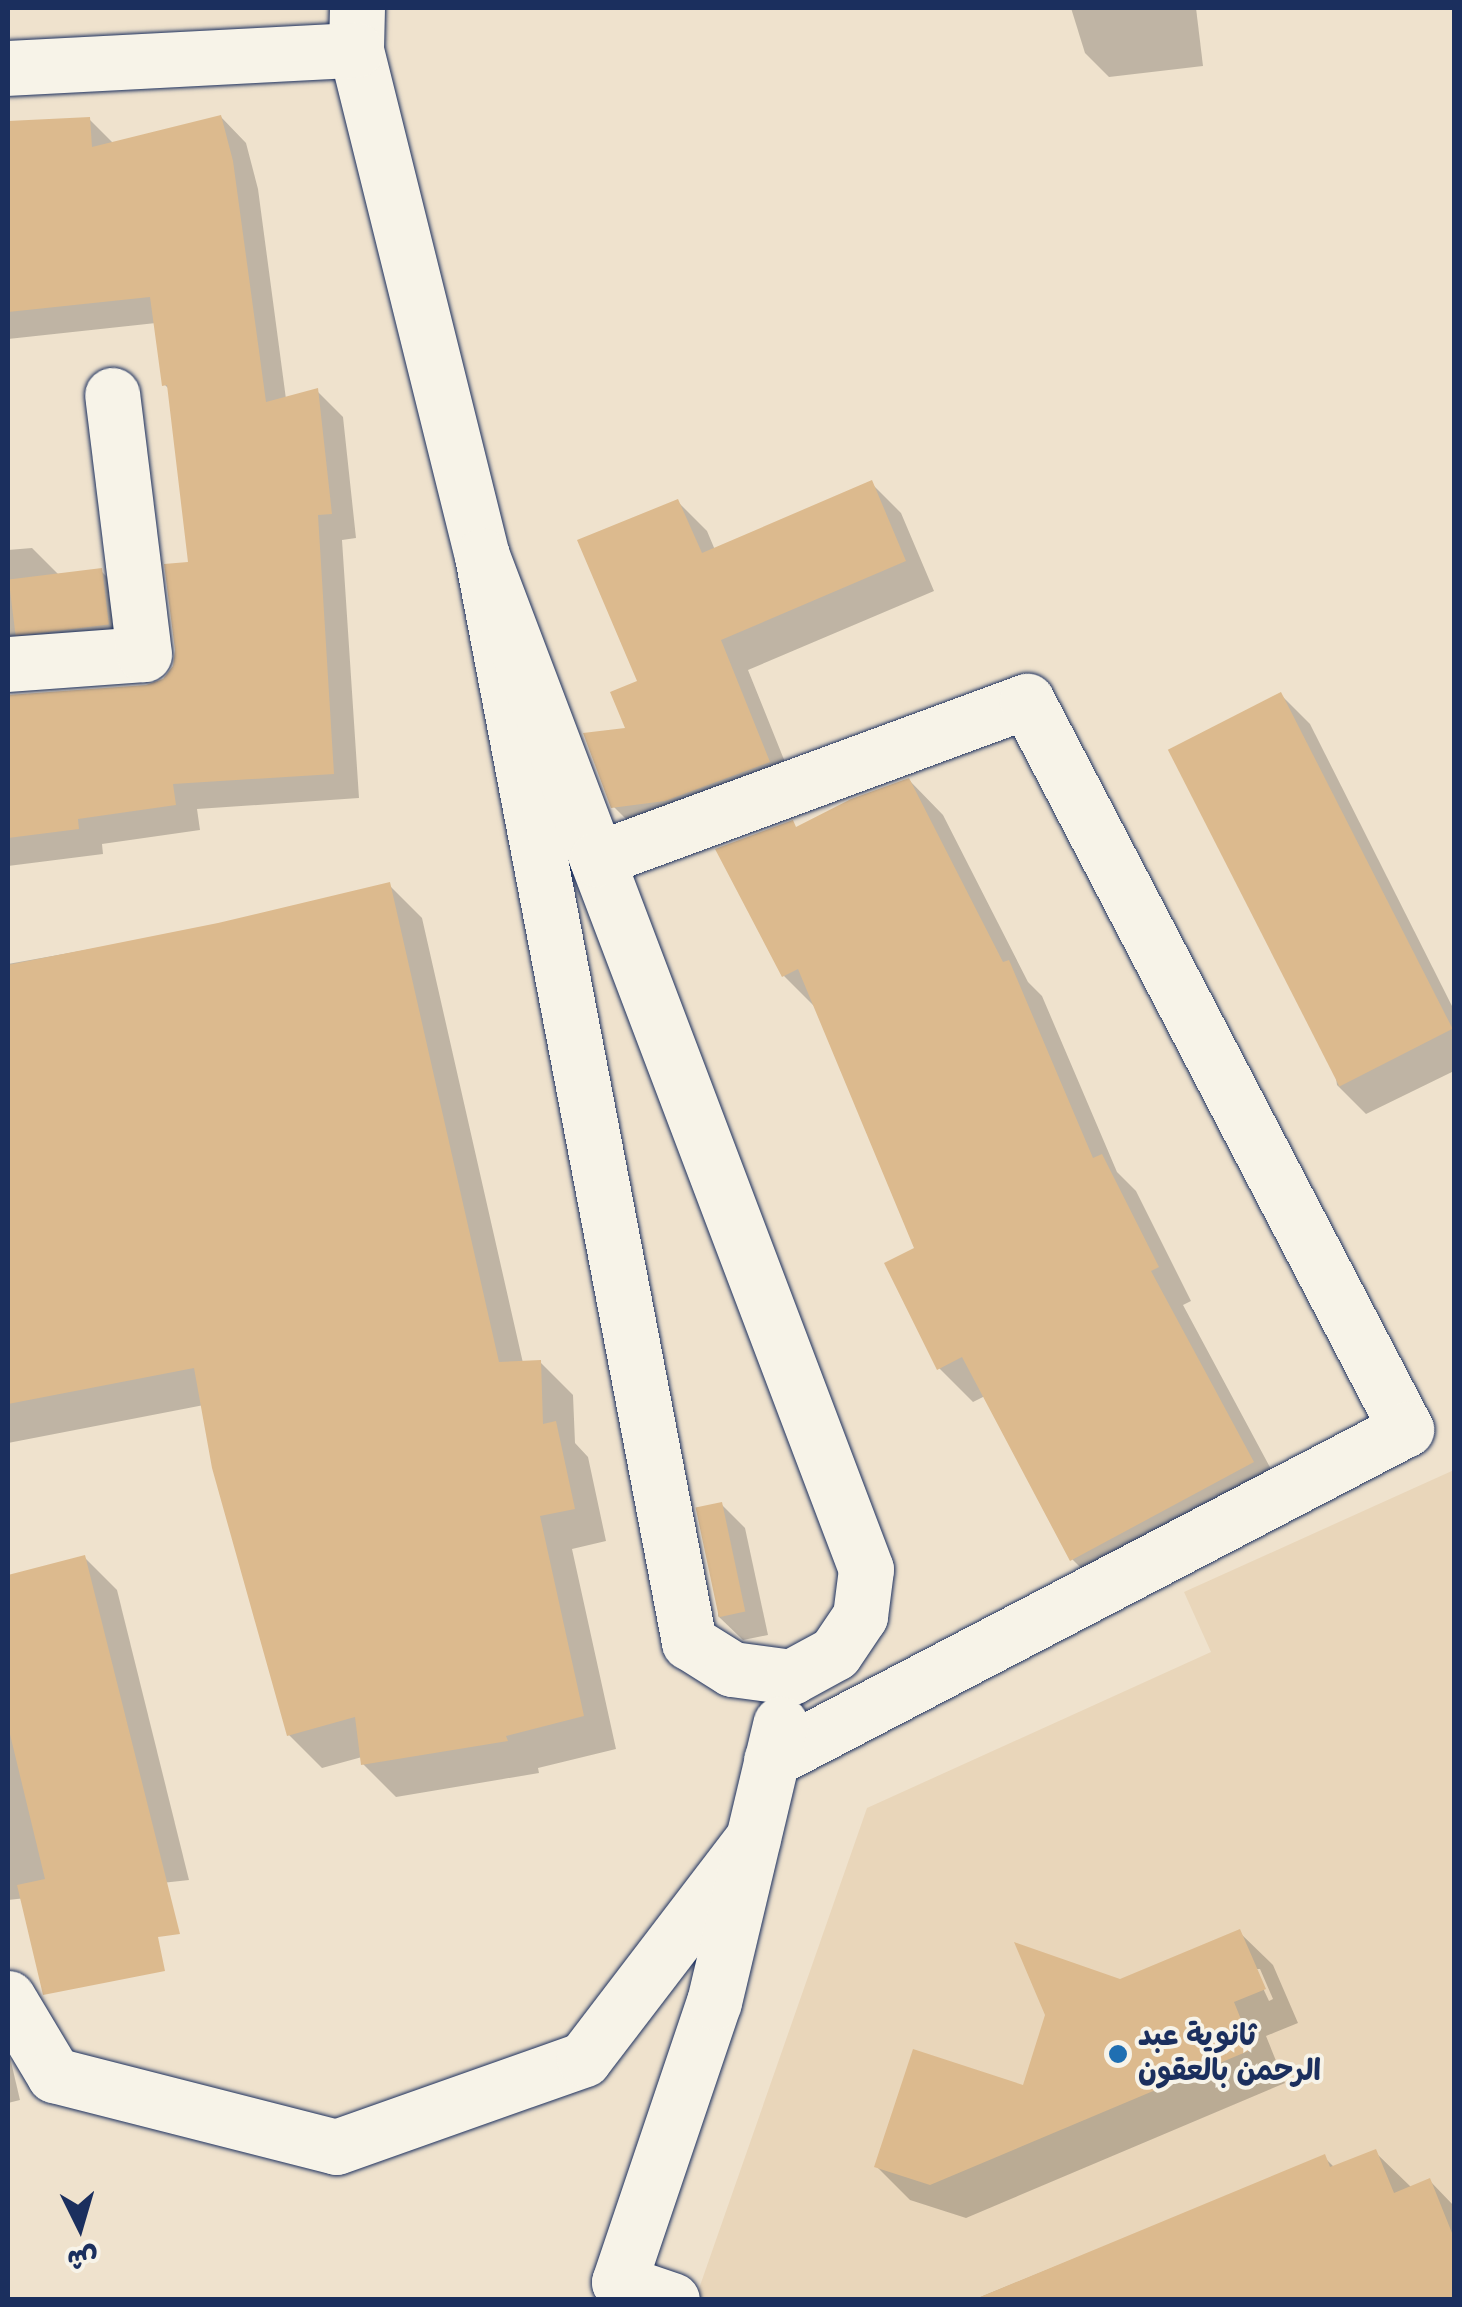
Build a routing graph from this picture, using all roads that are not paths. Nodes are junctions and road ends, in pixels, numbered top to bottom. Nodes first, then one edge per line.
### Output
1 (356, 29) edge
2 (8, 68) edge
3 (112, 395) dead end
4 (482, 556) junction
5 (8, 664) edge
6 (597, 859) junction
7 (791, 1677) junction
8 (771, 1760) junction
9 (753, 1838) junction
10 (8, 1998) edge
11 (672, 2300) edge

1 - 2 street
1 - 4 street
3 - 5 street
4 - 6 street
4 - 7 street
6 - 7 street
6 - 8 street
7 - 8 street
8 - 9 street
9 - 10 street
9 - 11 street

